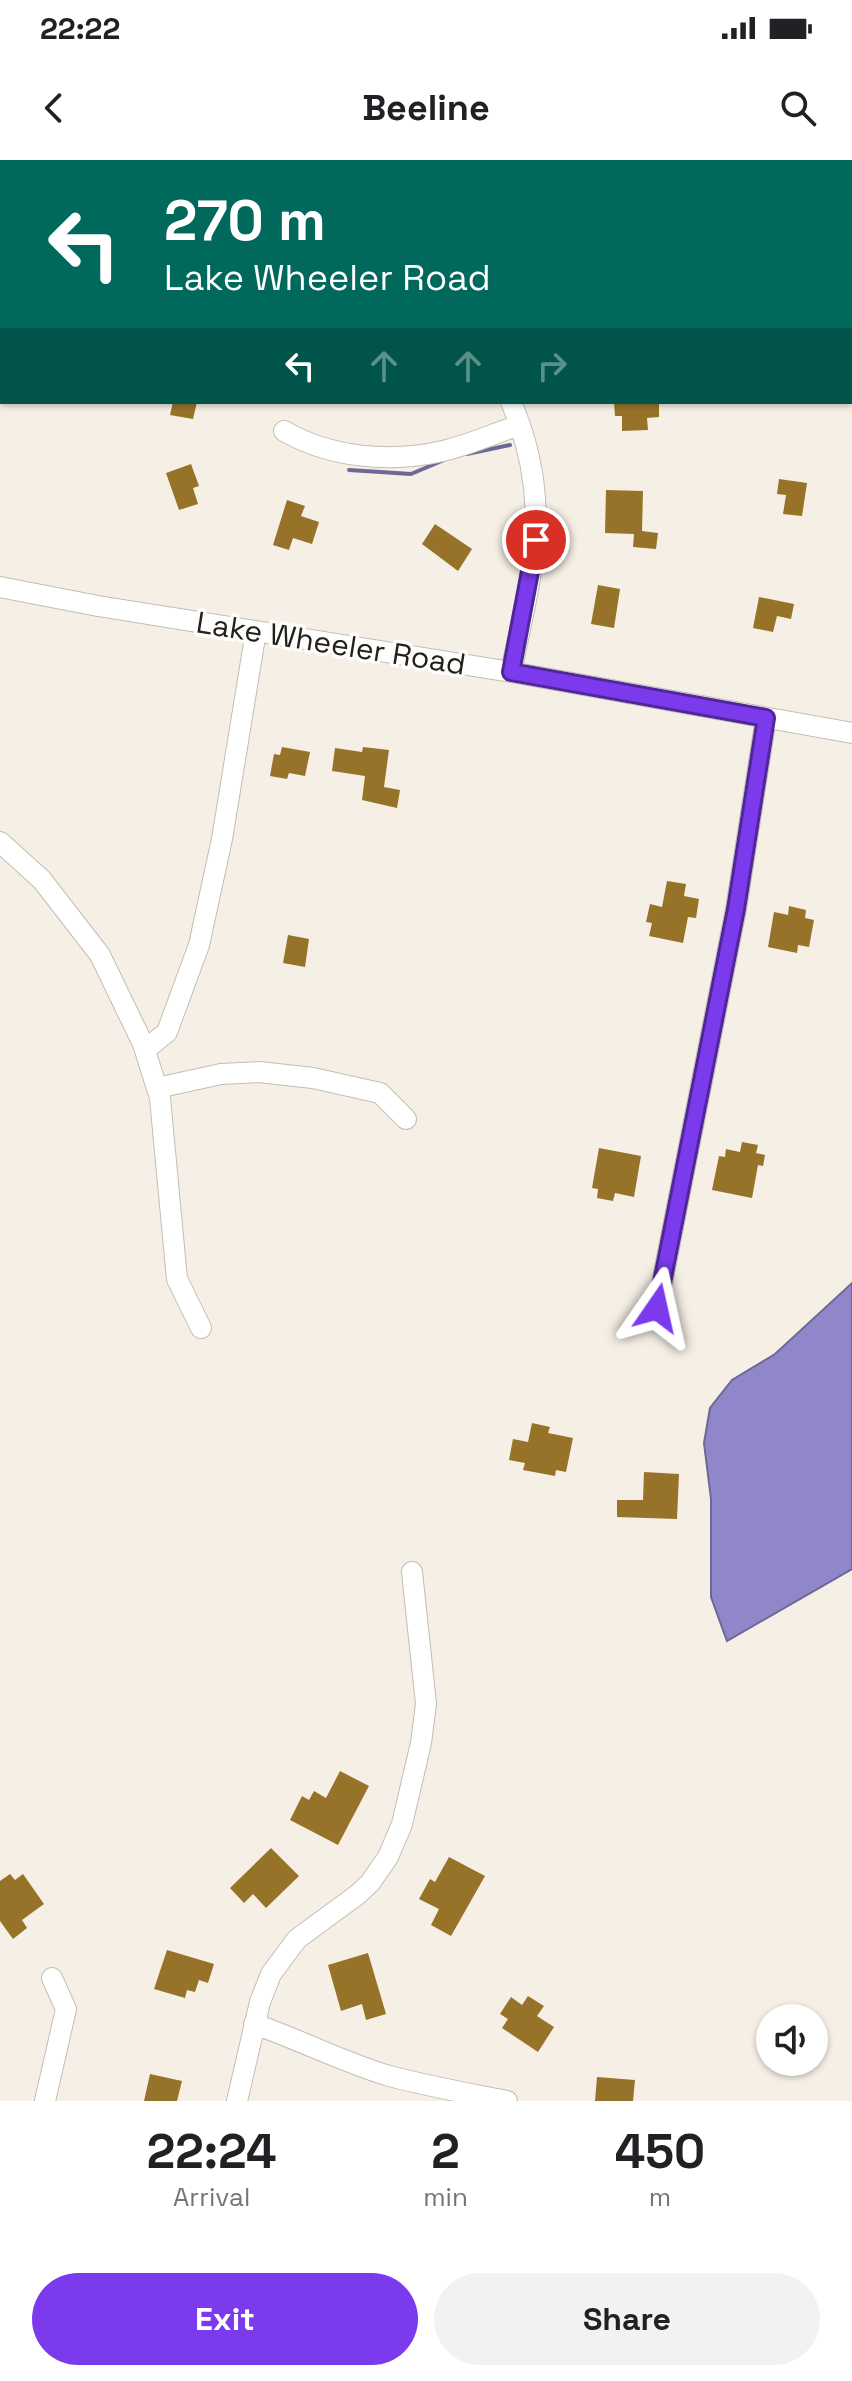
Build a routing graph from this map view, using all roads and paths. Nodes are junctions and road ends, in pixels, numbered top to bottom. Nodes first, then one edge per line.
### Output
1 (512, 404) edge
2 (520, 425) junction
3 (284, 431) dead end
4 (0, 587) edge
5 (256, 631) junction
6 (511, 672) junction
7 (766, 718) junction
8 (852, 733) edge
9 (0, 842) edge
10 (145, 1050) junction
11 (157, 1088) junction
12 (406, 1119) dead end
13 (657, 1308) dead end
14 (201, 1328) dead end
15 (412, 1572) dead end
16 (52, 1978) dead end
17 (254, 2024) junction
18 (45, 2101) edge
19 (237, 2101) edge
20 (507, 2101) edge

1 - 2 street
2 - 3 street
2 - 6 street
4 - 5 street, Lake Wheeler Road
5 - 6 street, Lake Wheeler Road
5 - 10 street
6 - 7 street, Lake Wheeler Road
7 - 8 street, Lake Wheeler Road
7 - 13 street
9 - 10 street
10 - 11 street
11 - 12 street
11 - 14 street
15 - 17 street
16 - 18 street
17 - 19 street
17 - 20 street

